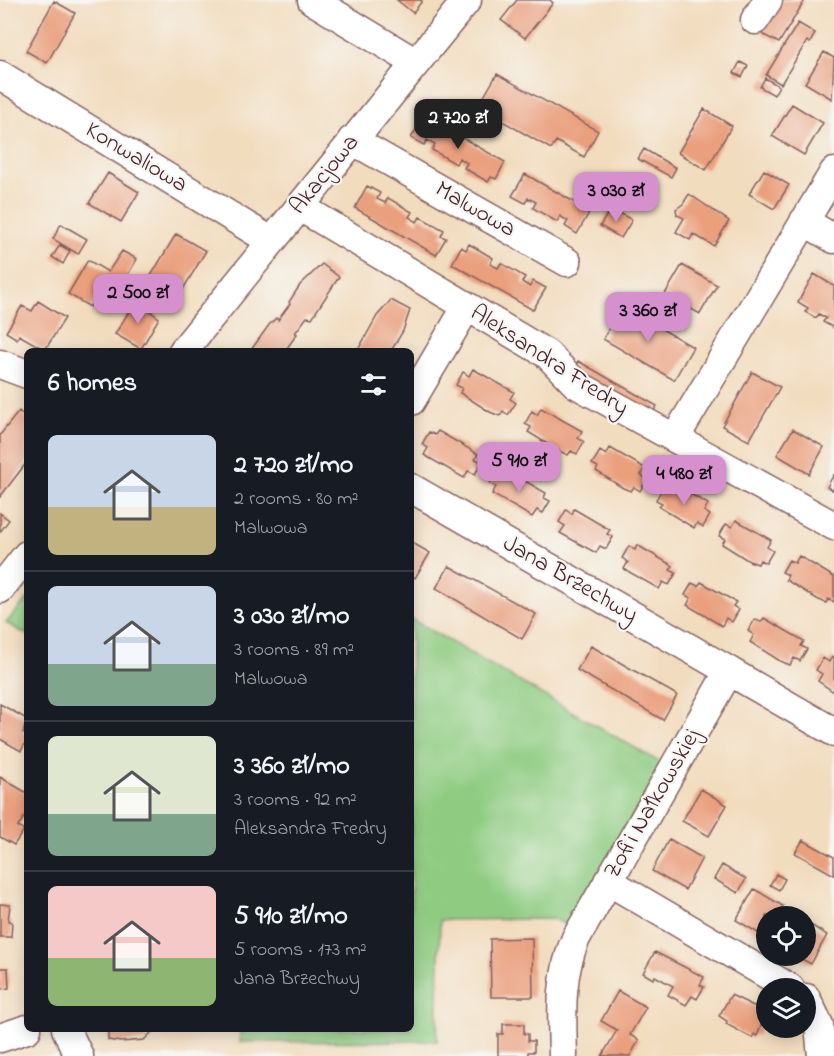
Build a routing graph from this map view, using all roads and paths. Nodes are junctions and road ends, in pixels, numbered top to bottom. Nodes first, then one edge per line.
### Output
1 (312, 0) edge
2 (467, 0) edge
3 (416, 63) junction
4 (0, 75) edge
5 (352, 140) junction
6 (834, 172) edge
7 (300, 207) junction
8 (804, 221) junction
9 (834, 239) edge
10 (271, 241) junction
11 (567, 262) dead end
12 (466, 308) junction
13 (185, 348) edge
14 (0, 364) edge
15 (24, 373) edge
16 (414, 396) edge
17 (675, 438) junction
18 (414, 490) edge
19 (834, 526) edge
20 (24, 559) edge
21 (0, 589) edge
22 (729, 671) junction
23 (834, 732) edge
24 (608, 881) junction
25 (773, 978) edge
26 (816, 1019) edge
27 (24, 1030) edge
28 (67, 1032) edge
29 (0, 1038) edge
30 (79, 1056) edge
31 (562, 1056) edge
32 (822, 1056) edge

1 - 3 street
2 - 3 street, Akacjowa
3 - 5 street, Akacjowa
4 - 10 street, Konwaliowa
5 - 7 street, Akacjowa
5 - 11 street, Malwowa
6 - 8 street
7 - 10 street, Akacjowa
7 - 12 street, Aleksandra Fredry
8 - 9 street
8 - 17 street
10 - 13 street, Akacjowa
12 - 16 street
12 - 17 street, Aleksandra Fredry
14 - 15 street
17 - 19 street, Aleksandra Fredry
18 - 22 street, Jana Brzechwy
20 - 21 street
22 - 23 street
22 - 24 street, Zofii Nałkowskiej
24 - 25 street
24 - 31 street, Zofii Nałkowskiej
26 - 32 street
27 - 29 street
28 - 30 street

